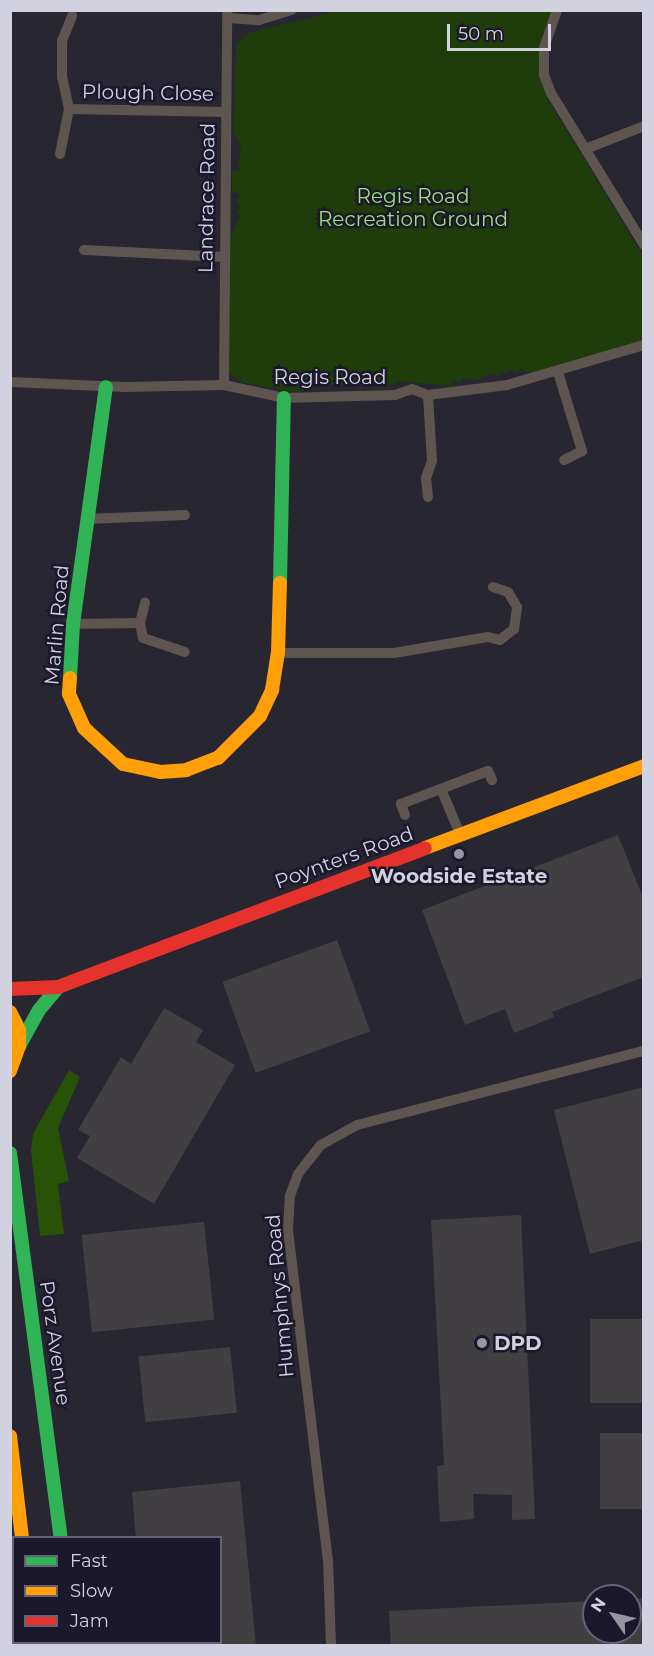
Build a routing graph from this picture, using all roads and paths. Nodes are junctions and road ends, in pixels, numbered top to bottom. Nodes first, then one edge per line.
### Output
1 (292, 10) edge
2 (557, 10) edge
3 (227, 14) edge
4 (72, 16) dead end
5 (69, 109) junction
6 (226, 112) junction
7 (644, 126) edge
8 (588, 148) junction
9 (60, 154) dead end
10 (644, 245) edge
11 (84, 250) dead end
12 (225, 257) junction
13 (644, 345) edge
14 (558, 372) junction
15 (10, 382) edge
16 (224, 385) junction
17 (106, 387) junction
18 (428, 394) junction
19 (284, 398) junction
20 (564, 459) dead end
21 (428, 498) dead end
22 (185, 515) dead end
23 (87, 519) junction
24 (493, 587) dead end
25 (145, 603) dead end
26 (140, 622) junction
27 (73, 624) junction
28 (185, 652) dead end
29 (278, 653) junction
30 (644, 766) edge
31 (492, 780) dead end
32 (441, 789) junction
33 (405, 814) dead end
34 (460, 834) junction
35 (58, 987) junction
36 (10, 989) edge
37 (10, 1012) edge
38 (20, 1046) junction
39 (644, 1052) edge
40 (10, 1071) edge
41 (10, 1153) edge
42 (10, 1436) edge
43 (22, 1536) edge
44 (61, 1536) edge
45 (331, 1646) edge

1 - 3 street
2 - 8 street
3 - 6 street, Landrace Road
4 - 5 street, Plough Close
5 - 6 street, Plough Close
5 - 9 street, Plough Close
6 - 12 street, Landrace Road
7 - 8 street
8 - 10 street
11 - 12 street
12 - 16 street, Landrace Road
13 - 14 street, Regis Road
14 - 18 street, Regis Road
14 - 20 street
15 - 17 street, Regis Road
16 - 17 street, Regis Road
16 - 19 street, Regis Road
17 - 23 street, Marlin Road
18 - 19 street, Regis Road
18 - 21 street
19 - 29 street, Marlin Road
22 - 23 street
23 - 27 street, Marlin Road
24 - 29 street
25 - 26 street
26 - 27 street
26 - 28 street
27 - 29 street, Marlin Road
30 - 34 street, Poynters Road
31 - 32 street
32 - 33 street
32 - 34 street
34 - 35 street, Poynters Road
35 - 36 street, Poynters Road
35 - 38 street, Poynters Road
37 - 38 street
38 - 40 street, Poynters Road
39 - 45 street, Humphrys Road
41 - 44 street, Porz Avenue
42 - 43 street

